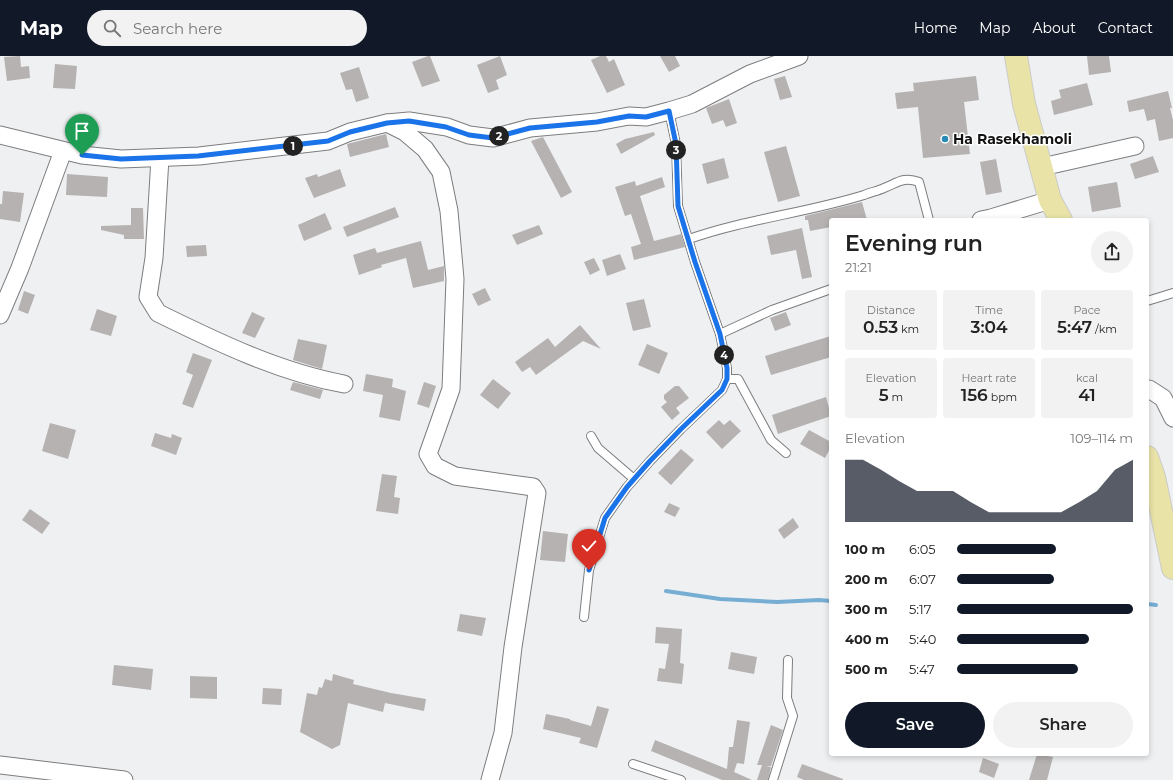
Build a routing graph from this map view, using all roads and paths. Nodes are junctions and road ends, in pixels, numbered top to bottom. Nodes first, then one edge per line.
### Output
1 (799, 56) edge
2 (1016, 56) edge
3 (669, 111) junction
4 (387, 123) junction
5 (0, 135) edge
6 (1135, 149) dead end
7 (63, 151) junction
8 (160, 158) junction
9 (1042, 167) junction
10 (1050, 200) junction
11 (928, 218) edge
12 (991, 218) edge
13 (1060, 218) edge
14 (689, 239) junction
15 (829, 290) edge
16 (1173, 293) edge
17 (1149, 300) edge
18 (0, 315) edge
19 (720, 334) junction
20 (727, 379) junction
21 (344, 384) dead end
22 (1149, 389) edge
23 (1173, 418) edge
24 (591, 436) dead end
25 (786, 453) dead end
26 (1149, 463) edge
27 (634, 479) junction
28 (1173, 568) edge
29 (584, 617) dead end
30 (788, 660) dead end
31 (633, 764) dead end
32 (0, 765) edge
33 (124, 780) edge
34 (490, 780) edge
35 (681, 780) edge
36 (773, 780) edge

1 - 3 street
2 - 9 main road
3 - 4 street
3 - 14 lane
4 - 8 street
4 - 34 street
5 - 7 street
6 - 9 street
7 - 8 street
7 - 18 street
8 - 21 street
9 - 10 main road
10 - 12 street
10 - 13 main road
11 - 14 lane
14 - 19 lane
15 - 19 lane
16 - 17 lane
19 - 20 lane
20 - 25 lane
20 - 27 lane
22 - 23 street
24 - 27 lane
26 - 28 main road
27 - 29 lane
30 - 36 lane
31 - 35 lane
32 - 33 street

